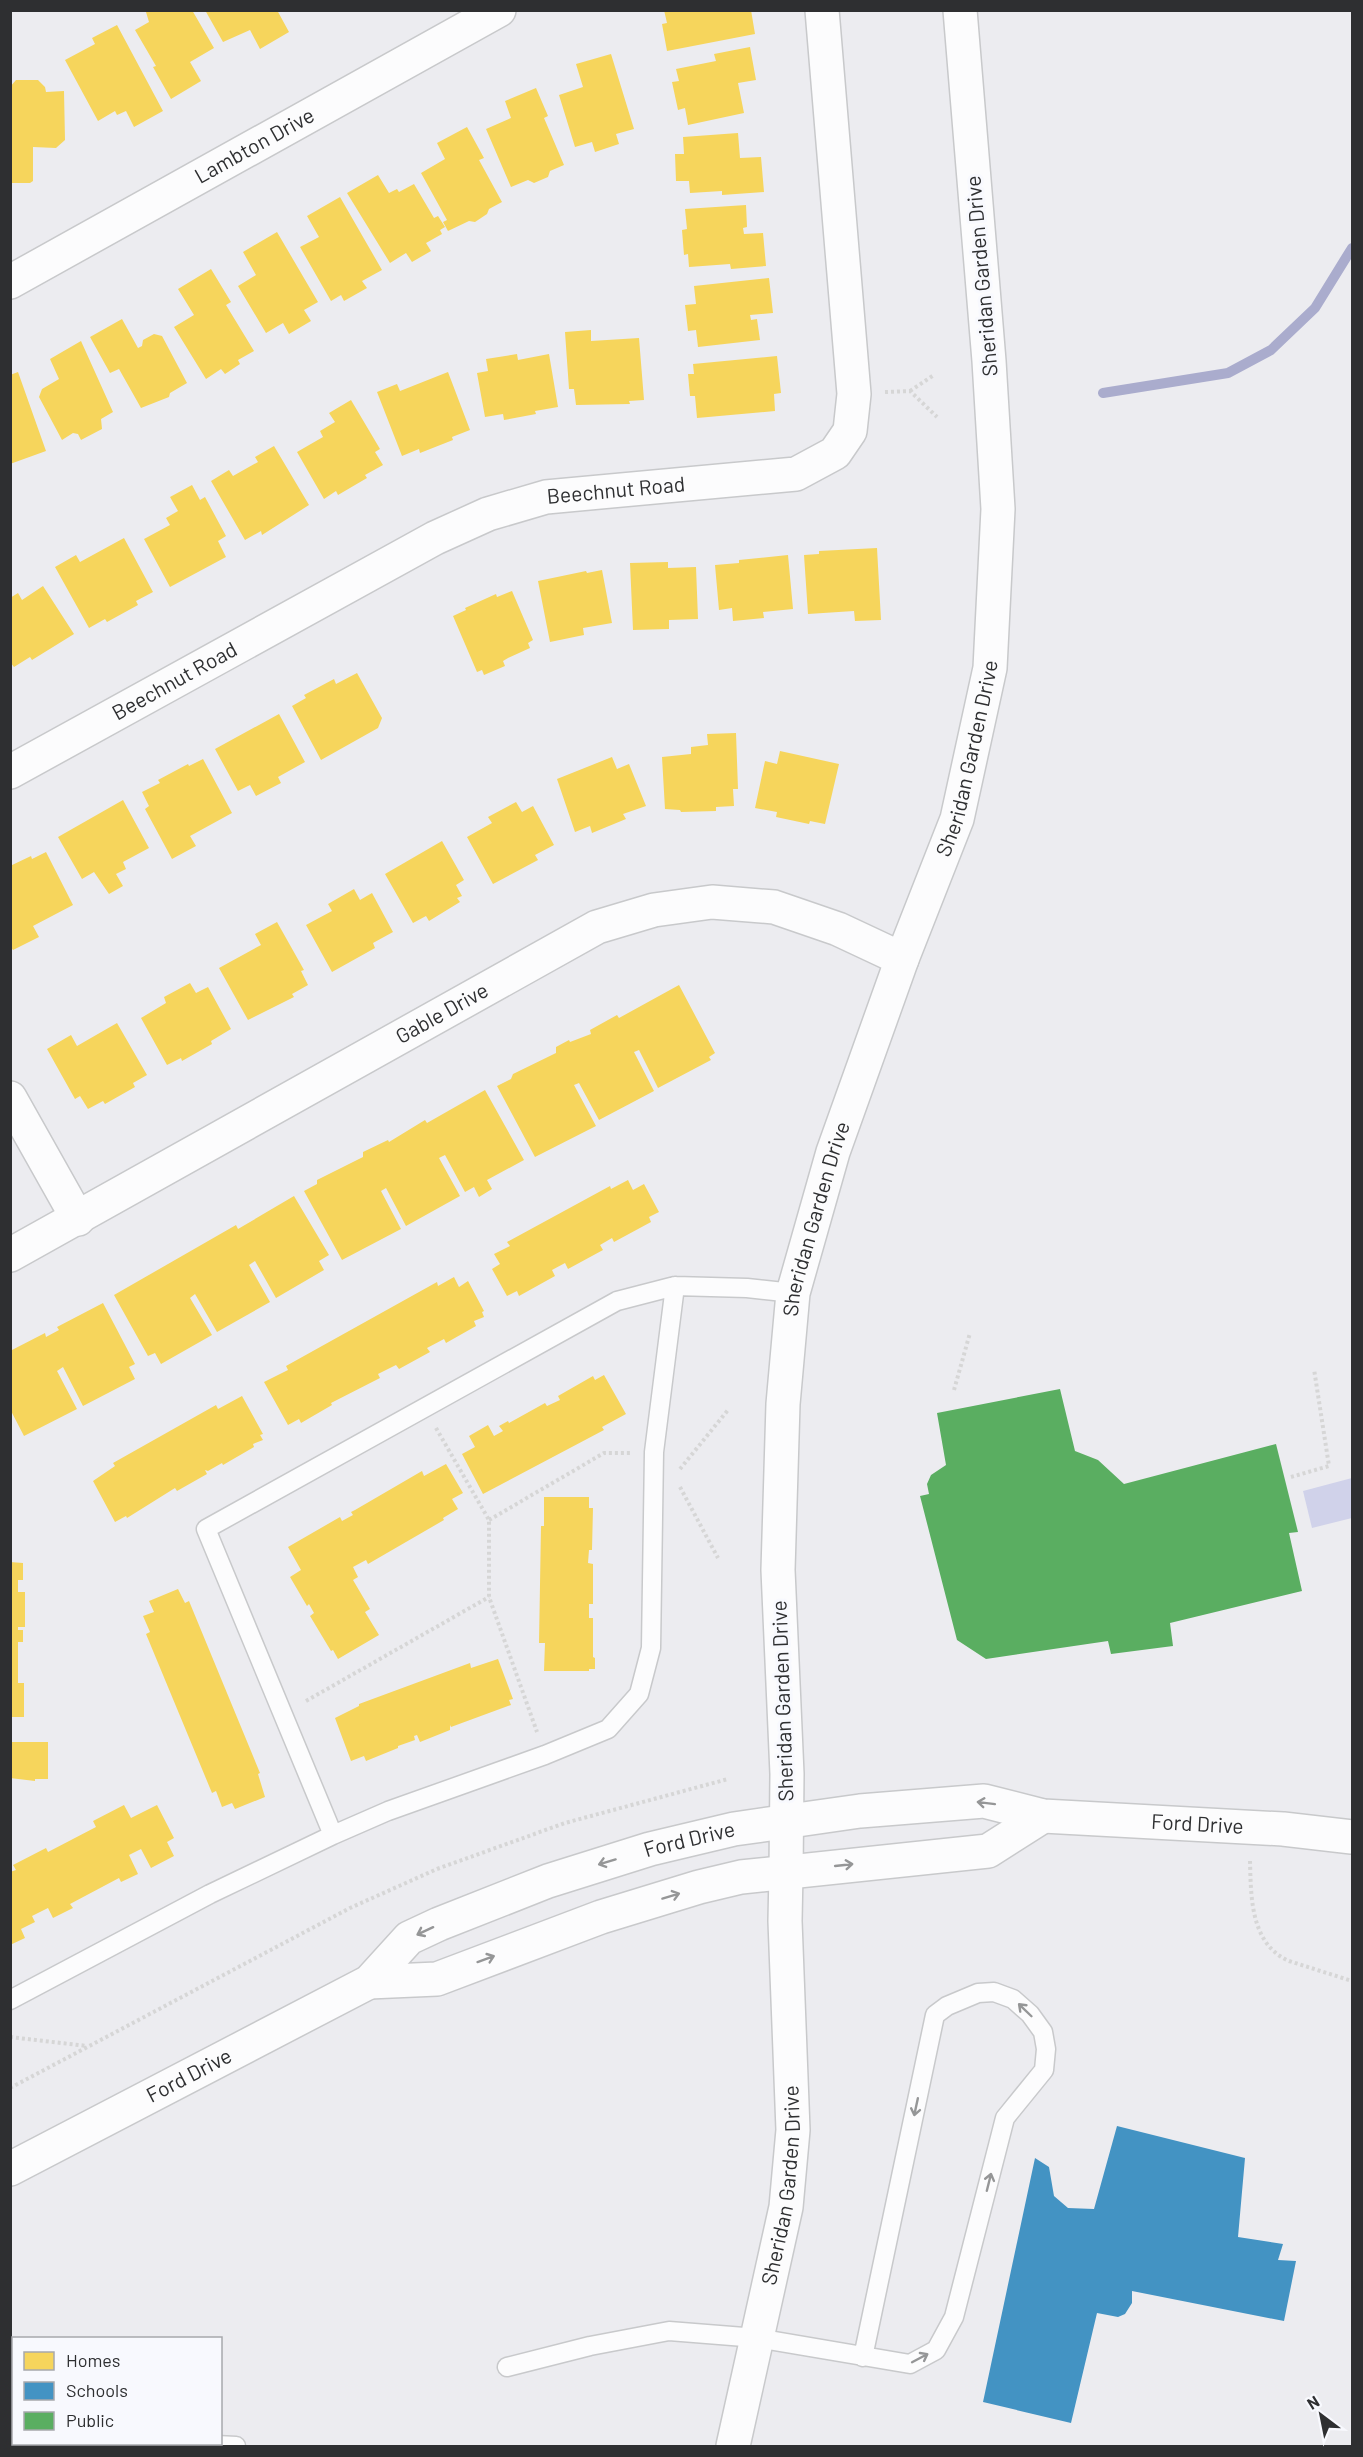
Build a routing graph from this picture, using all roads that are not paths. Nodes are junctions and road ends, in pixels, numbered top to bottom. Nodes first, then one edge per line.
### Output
1 (500, 10) edge
2 (822, 10) edge
3 (960, 10) edge
4 (10, 282) edge
5 (10, 772) edge
6 (902, 959) junction
7 (10, 1098) edge
8 (78, 1219) junction
9 (10, 1255) edge
10 (675, 1286) junction
11 (793, 1293) junction
12 (1043, 1816) junction
13 (787, 1821) junction
14 (333, 1835) junction
15 (1353, 1837) edge
16 (786, 1872) junction
17 (369, 1982) junction
18 (10, 2000) edge
19 (10, 2169) edge
20 (757, 2338) junction
21 (863, 2356) junction
22 (507, 2367) dead end
23 (216, 2445) edge
24 (236, 2446) edge
25 (733, 2446) edge

1 - 4 street, Lambton Drive
2 - 5 street, Beechnut Road
3 - 6 street, Sheridan Garden Drive
6 - 8 street, Gable Drive
6 - 11 street, Sheridan Garden Drive
7 - 8 street
8 - 9 street, Gable Drive
10 - 11 lane
10 - 14 lane
10 - 14 lane
11 - 13 street, Sheridan Garden Drive
12 -> 13 street, Ford Drive
12 - 15 street, Ford Drive
16 -> 12 street, Ford Drive
13 - 16 street, Sheridan Garden Drive
13 -> 17 street, Ford Drive
14 - 18 lane
17 -> 16 street, Ford Drive
16 - 20 street, Sheridan Garden Drive
17 - 19 street, Ford Drive
20 - 21 lane
20 - 22 lane
20 - 25 street, Sheridan Garden Drive
21 -> 21 lane
23 - 24 lane

